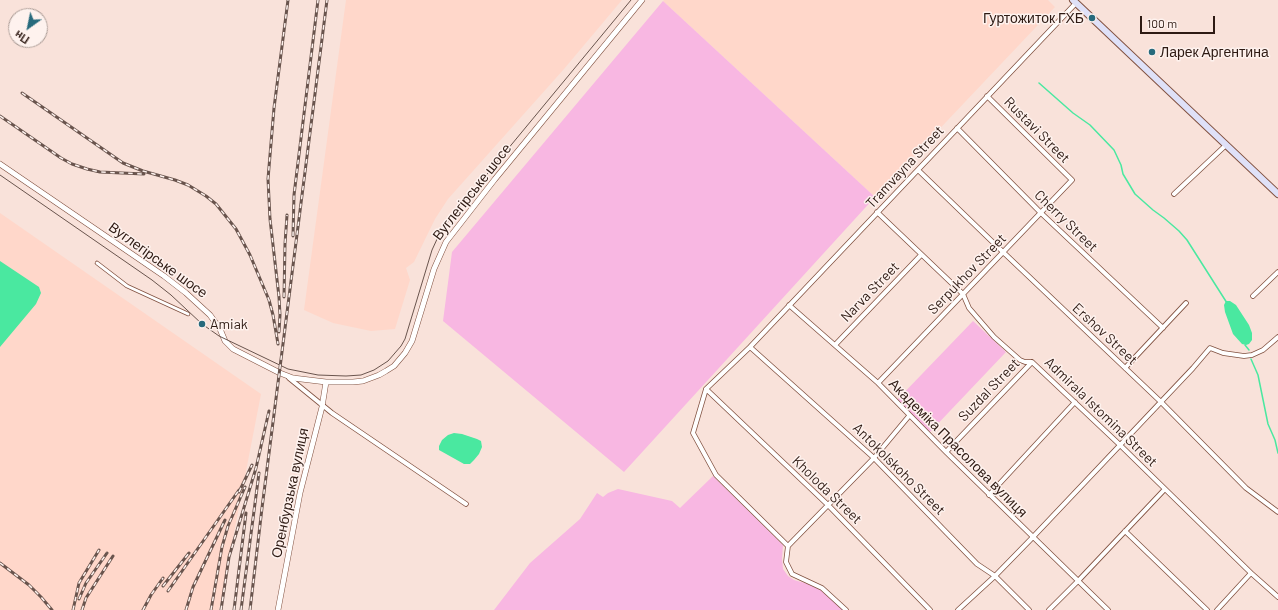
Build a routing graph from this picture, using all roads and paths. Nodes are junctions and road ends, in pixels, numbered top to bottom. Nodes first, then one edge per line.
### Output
1 (642, 0) edge
2 (1076, 1) edge
3 (987, 96) junction
4 (957, 128) junction
5 (1226, 144) junction
6 (0, 164) edge
7 (918, 170) junction
8 (1072, 180) joint
9 (1174, 194) dead end
10 (1278, 194) edge
11 (877, 212) junction
12 (1041, 213) junction
13 (1003, 252) junction
14 (921, 255) junction
15 (97, 263) dead end
16 (1278, 272) edge
17 (963, 294) junction
18 (1253, 296) dead end
19 (1186, 303) dead end
20 (790, 305) junction
21 (188, 314) dead end
22 (1163, 328) junction
23 (1278, 337) edge
24 (835, 345) junction
25 (750, 347) junction
26 (1032, 362) junction
27 (1125, 368) junction
28 (287, 376) junction
29 (326, 382) junction
30 (878, 383) junction
31 (706, 389) junction
32 (1075, 402) junction
33 (1161, 402) junction
34 (322, 405) junction
35 (909, 416) junction
36 (1120, 445) junction
37 (946, 452) junction
38 (874, 458) junction
39 (1165, 489) junction
40 (989, 494) junction
41 (466, 504) dead end
42 (828, 505) junction
43 (1278, 512) edge
44 (1125, 531) junction
45 (1033, 538) junction
46 (788, 546) junction
47 (1251, 573) junction
48 (995, 576) junction
49 (1078, 581) junction
50 (1278, 597) edge
51 (278, 610) edge
52 (846, 610) edge
53 (930, 610) edge
54 (958, 610) edge
55 (1029, 610) edge
56 (1050, 610) edge
57 (1108, 610) edge
58 (1207, 610) edge
59 (1217, 610) edge

1 - 29 street, Вуглегірське шосе
2 - 3 street, Tramvayna Street
2 - 5 main road
3 - 4 street, Tramvayna Street
3 - 8 street, Rustavi Street
4 - 7 street, Tramvayna Street
4 - 12 street, Cherry Street
5 - 9 street
5 - 10 main road
6 - 28 street, Вуглегірське шосе
7 - 11 street, Tramvayna Street
7 - 13 street, Ershov Street
8 - 12 street, Serpukhov Street
11 - 14 street, Admirala Istomina Street
11 - 20 street, Tramvayna Street
12 - 13 street, Serpukhov Street
12 - 22 street, Cherry Street
13 - 17 street, Serpukhov Street
13 - 27 street, Ershov Street
14 - 17 street, Admirala Istomina Street
14 - 24 street, Narva Street
15 - 21 street
16 - 18 street
17 - 26 street, Admirala Istomina Street
17 - 30 street, Serpukhov Street
19 - 22 street
20 - 24 street, Академіка Прасолова вулиця
20 - 25 street, Tramvayna Street
22 - 27 street
23 - 33 street
24 - 30 street, Академіка Прасолова вулиця
25 - 31 street, Tramvayna Street
25 - 38 street, Antokolskoho Street
26 - 32 street, Admirala Istomina Street
26 - 37 street, Suzdal Street
27 - 33 street, Ershov Street
28 - 29 street, Вуглегірське шосе
28 - 34 street
29 - 34 street, Оренбурзька вулиця
30 - 35 street, Академіка Прасолова вулиця
31 - 42 street, Kholoda Street
31 - 46 street
32 - 36 street, Admirala Istomina Street
32 - 40 street
33 - 36 street
33 - 43 street, Ershov Street
34 - 41 street
34 - 51 street, Оренбурзька вулиця
35 - 37 street, Академіка Прасолова вулиця
35 - 38 street
36 - 39 street, Admirala Istomina Street
36 - 45 street
37 - 40 street, Академіка Прасолова вулиця
38 - 42 street
38 - 48 street, Antokolskoho Street
39 - 44 street
39 - 47 street, Admirala Istomina Street
40 - 45 street, Академіка Прасолова вулиця
42 - 46 street
42 - 53 street, Kholoda Street
44 - 49 street
44 - 58 street
45 - 48 street
45 - 49 street, Академіка Прасолова вулиця
46 - 52 street
47 - 50 street, Admirala Istomina Street
47 - 59 street
48 - 54 street
48 - 55 street, Antokolskoho Street
49 - 56 street
49 - 57 street, Академіка Прасолова вулиця

